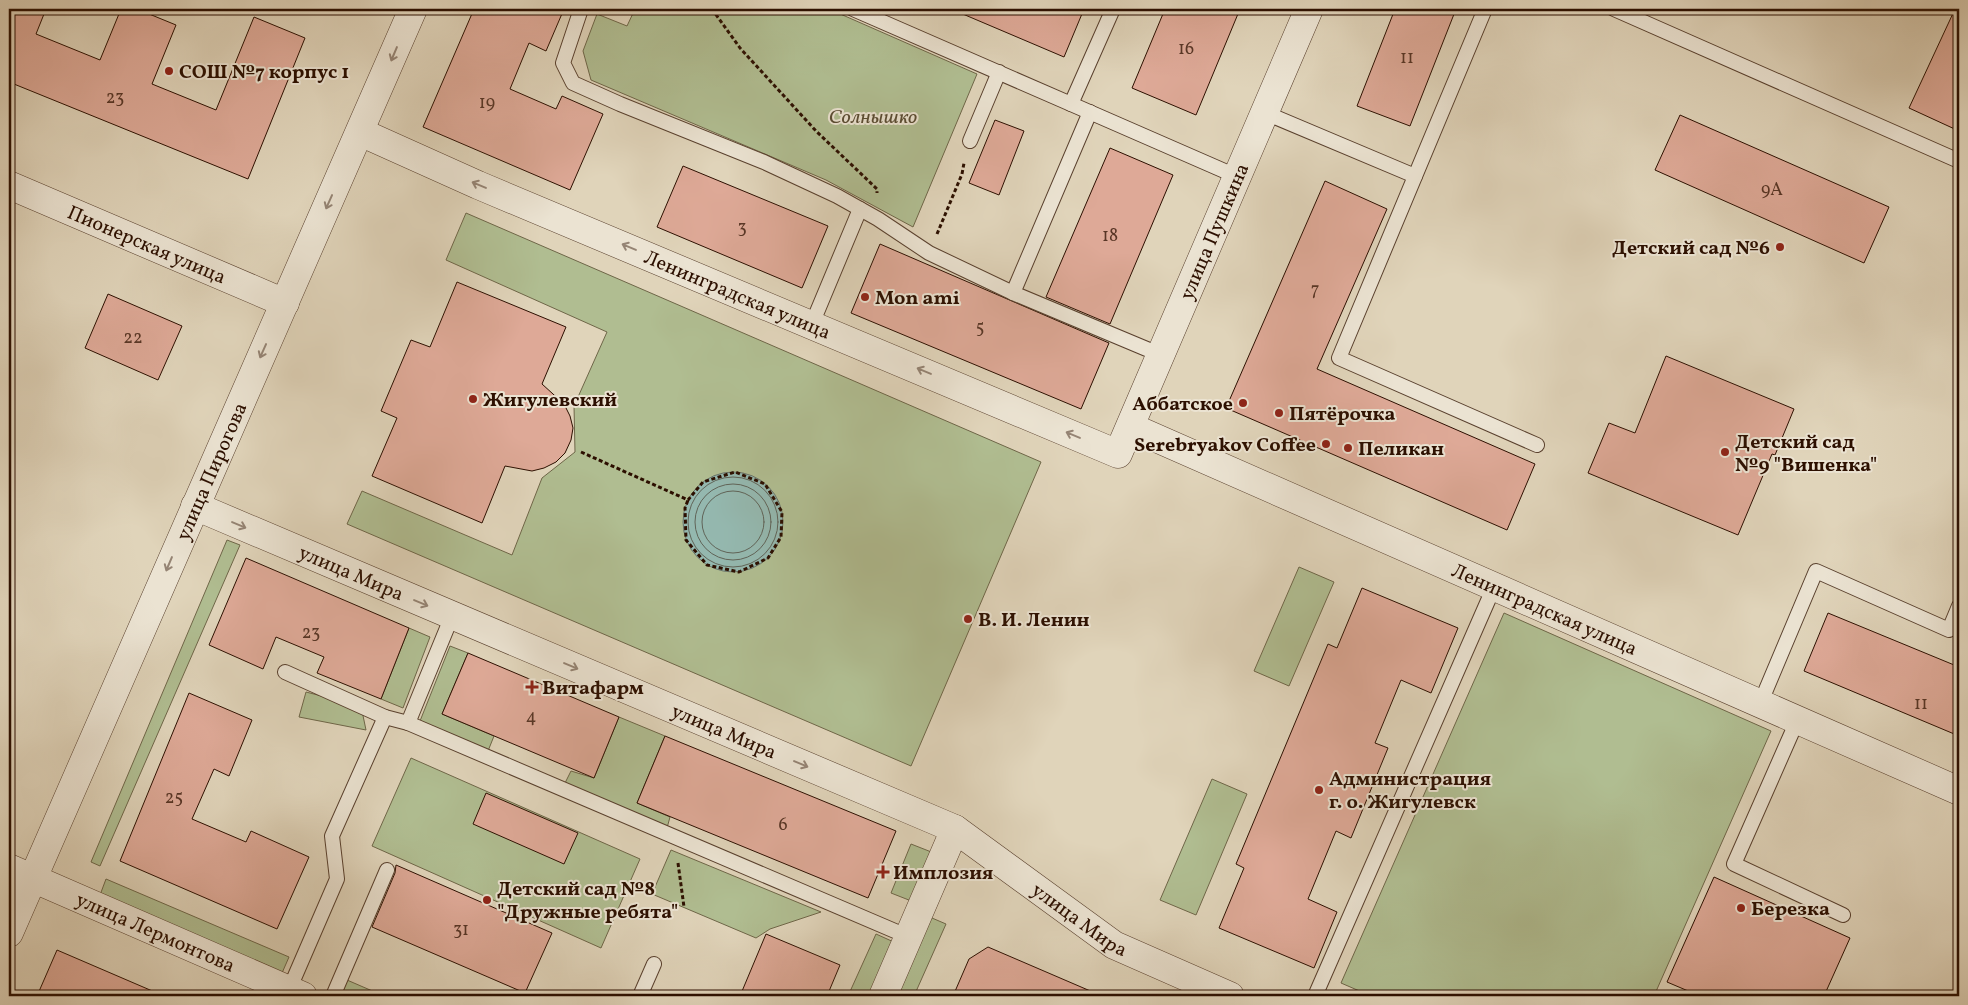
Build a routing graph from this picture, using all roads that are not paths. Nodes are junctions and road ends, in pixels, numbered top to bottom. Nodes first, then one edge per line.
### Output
1 (413, 9) edge
2 (581, 9) edge
3 (853, 9) edge
4 (1113, 9) edge
5 (1309, 9) edge
6 (1485, 9) edge
7 (1614, 9) edge
8 (999, 72) junction
9 (1071, 104) junction
10 (1090, 112) junction
11 (1263, 112) junction
12 (360, 132) junction
13 (970, 141) road end
14 (1959, 161) edge
15 (1236, 176) junction
16 (1415, 176) junction
17 (9, 185) edge
18 (860, 209) junction
19 (1013, 293) junction
20 (285, 303) junction
21 (812, 324) junction
22 (1161, 356) junction
23 (1131, 427) junction
24 (1537, 445) dead end
25 (1118, 454) joint
26 (194, 506) junction
27 (1494, 587) junction
28 (1959, 606) edge
29 (452, 616) junction
30 (285, 672) dead end
31 (1760, 704) junction
32 (385, 717) junction
33 (1797, 721) junction
34 (408, 723) junction
35 (1959, 791) edge
36 (956, 829) junction
37 (9, 868) edge
38 (387, 870) dead end
39 (33, 879) junction
40 (1843, 915) dead end
41 (9, 934) edge
42 (909, 937) junction
43 (654, 964) dead end
44 (296, 993) edge
45 (333, 996) edge
46 (640, 996) edge
47 (883, 996) edge
48 (1230, 996) edge
49 (1315, 996) edge

1 -> 12 street, улица Пирогова
2 - 18 lane
3 - 8 lane
4 - 9 lane
5 - 11 street, улица Пушкина
6 - 16 lane
7 - 14 lane
8 - 9 lane
8 - 13 lane
9 - 10 lane
10 - 15 lane
10 - 19 lane
11 - 15 street, улица Пушкина
11 - 16 lane
12 -> 20 street, улица Пирогова
21 -> 12 street, Ленинградская улица
15 - 22 street, улица Пушкина
16 - 24 lane
17 - 20 street, Пионерская улица
18 - 19 lane
18 - 21 lane
19 - 22 lane
20 -> 26 street, улица Пирогова
25 -> 21 street, Ленинградская улица
22 - 23 street, улица Пушкина
23 - 25 street, улица Пушкина
23 - 27 street, Ленинградская улица
26 -> 29 street, улица Мира
26 -> 39 street, улица Пирогова
27 - 31 street, Ленинградская улица
27 - 49 lane
28 - 31 lane
29 - 34 lane
29 -> 36 street, улица Мира
30 - 32 lane
31 - 33 street, Ленинградская улица
32 - 34 lane
32 - 44 lane
33 - 35 street, Ленинградская улица
33 - 40 lane
34 - 42 lane
36 - 42 street
36 - 48 street, улица Мира
37 - 39 street, улица Лермонтова
38 - 45 lane
39 - 41 street, улица Пирогова
39 - 44 street, улица Лермонтова
42 - 47 street
43 - 46 lane

